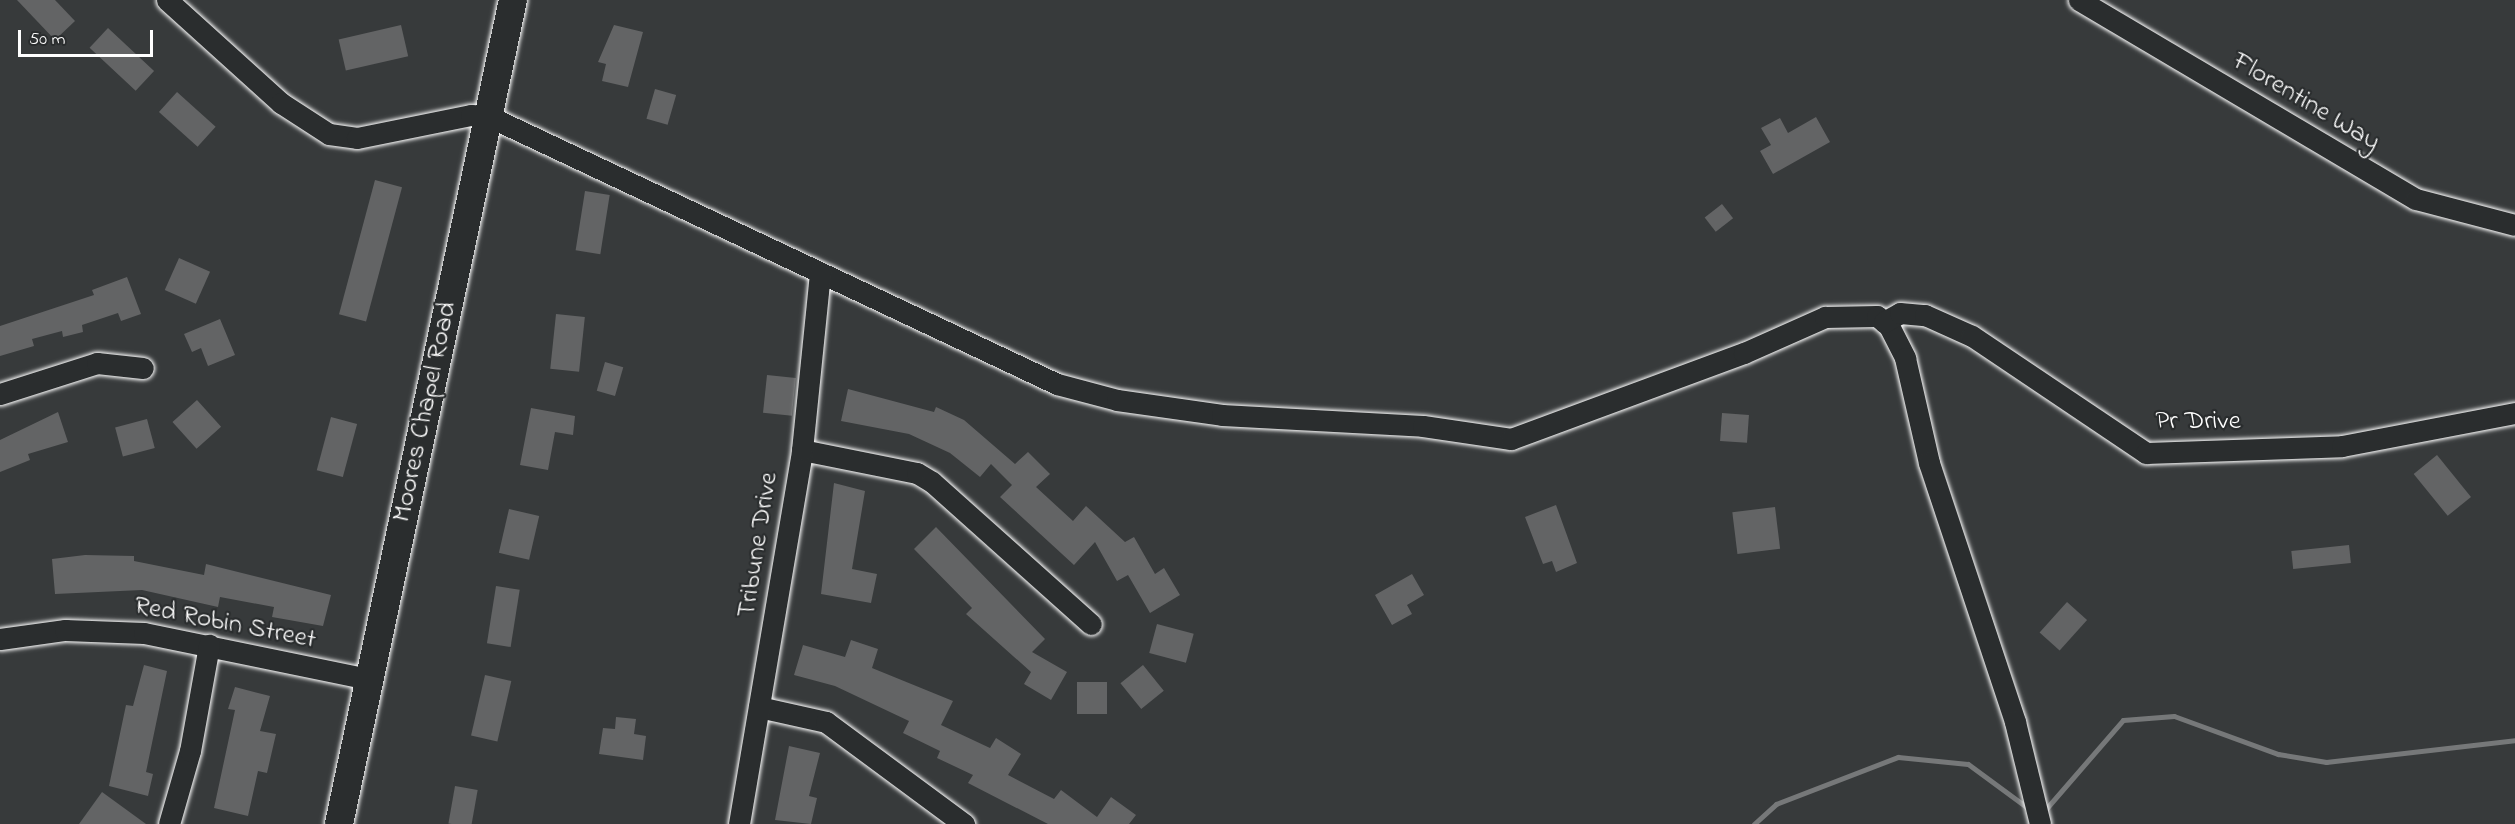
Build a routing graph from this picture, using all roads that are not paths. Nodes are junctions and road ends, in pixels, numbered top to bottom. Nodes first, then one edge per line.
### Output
1 (168, 0) edge
2 (513, 0) edge
3 (2079, 0) edge
4 (488, 116) junction
5 (2515, 225) edge
6 (820, 273) junction
7 (1884, 322) junction
8 (143, 368) dead end
9 (0, 394) edge
10 (2515, 413) edge
11 (802, 450) junction
12 (1091, 624) dead end
13 (0, 639) edge
14 (209, 645) junction
15 (368, 679) junction
16 (759, 707) junction
17 (169, 824) edge
18 (339, 824) edge
19 (739, 824) edge
20 (964, 824) edge
21 (2040, 824) edge

1 - 4 street
2 - 4 main road, Moores Chapel Road
3 - 5 street, Florentine Way
4 - 6 street
4 - 15 main road, Moores Chapel Road
6 - 7 street
6 - 11 street, Tribune Drive
7 - 10 street, Pr Drive
7 - 21 street
8 - 9 street
11 - 12 street
11 - 16 street, Tribune Drive
13 - 14 street, Red Robin Street
14 - 15 street, Red Robin Street
14 - 17 street
15 - 18 main road, Moores Chapel Road
16 - 19 street, Tribune Drive
16 - 20 street

